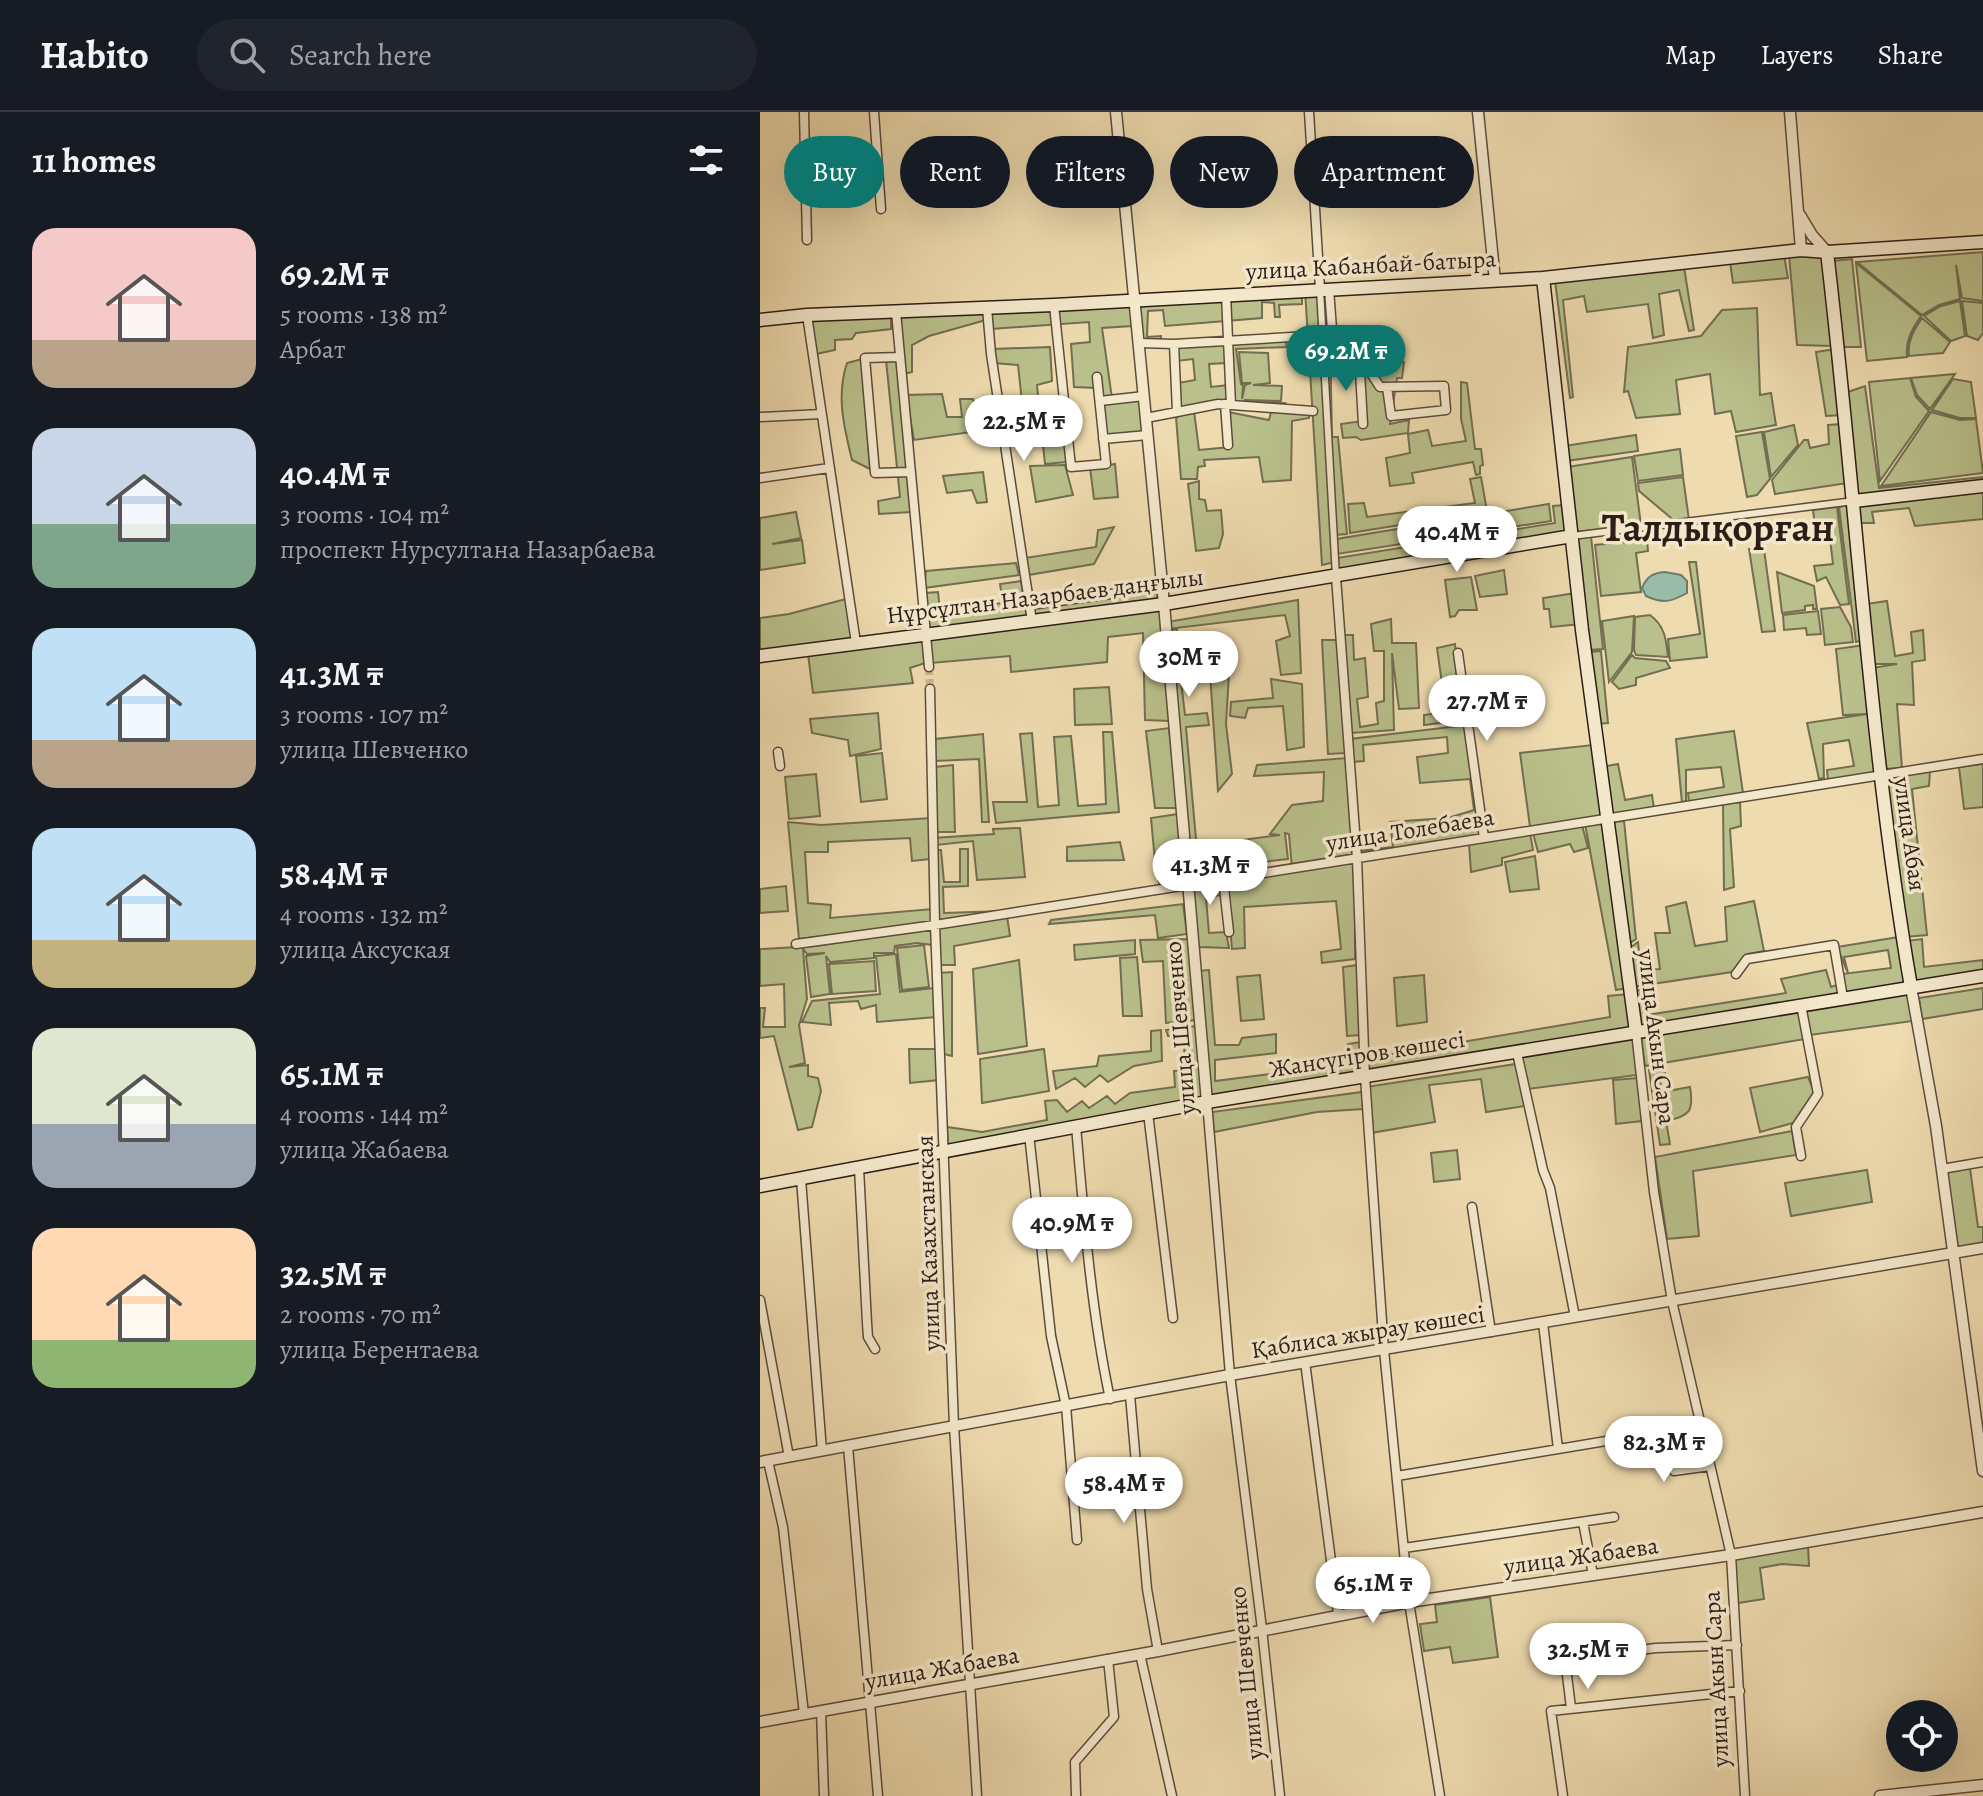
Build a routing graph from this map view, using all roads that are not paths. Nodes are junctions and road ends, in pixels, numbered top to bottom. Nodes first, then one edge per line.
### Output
1 (804, 112) edge
2 (874, 112) edge
3 (1116, 112) edge
4 (1309, 112) edge
5 (1478, 112) edge
6 (1790, 112) edge
7 (881, 209) dead end
8 (1797, 209) junction
9 (807, 240) dead end
10 (1983, 242) edge
11 (1801, 250) junction
12 (1827, 252) junction
13 (1543, 278) junction
14 (1495, 281) junction
15 (1325, 289) junction
16 (1226, 295) junction
17 (1135, 300) junction
18 (1054, 305) junction
19 (987, 308) junction
20 (896, 312) junction
21 (807, 315) junction
22 (760, 320) edge
23 (1308, 336) dead end
24 (1228, 340) junction
25 (1139, 343) junction
26 (1174, 344) junction
27 (1359, 355) junction
28 (900, 357) junction
29 (1097, 377) dead end
30 (1387, 387) junction
31 (1144, 396) junction
32 (1100, 401) junction
33 (1228, 404) junction
34 (1313, 411) dead end
35 (1177, 412) junction
36 (821, 414) junction
37 (760, 417) edge
38 (1146, 418) junction
39 (1363, 424) dead end
40 (1148, 435) junction
41 (1103, 439) junction
42 (1228, 445) dead end
43 (829, 468) junction
44 (911, 472) junction
45 (760, 478) edge
46 (1983, 486) edge
47 (1854, 501) junction
48 (1572, 536) junction
49 (1336, 577) junction
50 (1162, 587) junction
51 (1164, 604) junction
52 (1030, 605) junction
53 (1032, 621) junction
54 (927, 635) junction
55 (856, 643) junction
56 (1458, 653) dead end
57 (760, 656) edge
58 (929, 667) tunnel mouth
59 (930, 689) tunnel mouth
60 (778, 752) dead end
61 (1983, 759) edge
62 (780, 766) dead end
63 (1879, 774) junction
64 (1607, 819) junction
65 (1484, 838) junction
66 (1357, 858) junction
67 (1223, 879) junction
68 (1187, 885) junction
69 (935, 925) junction
70 (1229, 932) dead end
71 (796, 944) dead end
72 (1736, 974) dead end
73 (1983, 976) edge
74 (1911, 987) junction
75 (1843, 998) junction
76 (1801, 1005) junction
77 (1636, 1032) junction
78 (1517, 1053) junction
79 (1365, 1077) junction
80 (1207, 1102) junction
81 (1148, 1113) junction
82 (1076, 1126) junction
83 (1029, 1134) junction
84 (945, 1151) junction
85 (1801, 1156) dead end
86 (1983, 1162) edge
87 (859, 1168) junction
88 (1942, 1169) junction
89 (801, 1179) junction
90 (760, 1186) edge
91 (1472, 1207) dead end
92 (1983, 1248) edge
93 (1954, 1254) junction
94 (760, 1300) edge
95 (1672, 1301) junction
96 (1575, 1317) junction
97 (1173, 1318) dead end
98 (1543, 1323) junction
99 (1491, 1332) junction
100 (875, 1349) dead end
101 (1384, 1350) junction
102 (1305, 1362) junction
103 (1230, 1375) junction
104 (1130, 1395) junction
105 (1110, 1399) junction
106 (1066, 1406) junction
107 (954, 1426) junction
108 (1668, 1433) dead end
109 (1642, 1435) dead end
110 (848, 1446) junction
111 (1558, 1449) junction
112 (822, 1451) junction
113 (789, 1457) junction
114 (764, 1462) edge
115 (1710, 1466) junction
116 (1983, 1471) edge
117 (1397, 1476) junction
118 (1983, 1512) edge
119 (1614, 1517) dead end
120 (1583, 1522) junction
121 (1077, 1540) dead end
122 (1404, 1548) junction
123 (1731, 1555) junction
124 (1593, 1575) junction
125 (1409, 1602) junction
126 (1338, 1614) junction
127 (1262, 1629) junction
128 (1737, 1645) junction
129 (1158, 1651) junction
130 (1140, 1654) junction
131 (1108, 1659) junction
132 (970, 1683) junction
133 (1740, 1691) junction
134 (871, 1702) junction
135 (1571, 1708) junction
136 (821, 1711) junction
137 (804, 1714) junction
138 (760, 1722) edge
139 (1983, 1785) edge
140 (1931, 1793) edge
141 (824, 1796) edge
142 (878, 1796) edge
143 (977, 1796) edge
144 (1076, 1796) edge
145 (1172, 1796) edge
146 (1280, 1796) edge
147 (1440, 1796) edge
148 (1563, 1796) edge
149 (1745, 1796) edge
150 (1880, 1796) edge

1 - 9 street
2 - 7 street
3 - 17 street, улица Шевченко
4 - 15 street
5 - 14 street
6 - 8 street
8 - 11 street
8 - 12 street
10 - 12 main road, улица Кабанбай-батыра
11 - 12 main road, улица Кабанбай-батыра
11 - 13 main road, улица Кабанбай-батыра
12 - 47 main road, улица Абая
13 - 14 main road, улица Кабанбай-батыра
13 - 48 main road, улица Акын Сара
14 - 15 main road, улица Кабанбай-батыра
15 - 16 main road, улица Кабанбай-батыра
15 - 27 street
15 - 49 street
16 - 17 main road, улица Кабанбай-батыра
16 - 24 street
17 - 18 main road, улица Кабанбай-батыра
17 - 25 street, улица Шевченко
18 - 19 main road, улица Кабанбай-батыра
18 - 41 street
19 - 20 main road, улица Кабанбай-батыра
19 - 52 street
20 - 21 main road, улица Кабанбай-батыра
20 - 28 street
21 - 22 main road, улица Кабанбай-батыра
21 - 36 street
23 - 24 street
24 - 26 street
24 - 33 street
25 - 26 street
25 - 31 street, улица Шевченко
26 - 35 street
27 - 30 street
27 - 39 street
28 - 44 street
28 - 44 street
29 - 32 street
30 - 30 street
31 - 32 street
31 - 38 street, улица Шевченко
32 - 41 street
33 - 34 street
33 - 35 street
33 - 42 street
35 - 38 street
36 - 37 street
36 - 43 street
38 - 40 street, улица Шевченко
40 - 41 street
40 - 50 street, улица Шевченко
43 - 45 street
43 - 55 street
44 - 54 street
46 - 47 main road
47 - 48 street
47 - 63 main road, улица Абая
48 - 49 main road, Нұрсұлтан Назарбаев даңғылы
48 - 64 main road, улица Акын Сара
49 - 51 main road, Нұрсұлтан Назарбаев даңғылы
49 - 66 street
50 - 51 street, улица Шевченко
50 - 52 street
51 - 53 main road, Нұрсұлтан Назарбаев даңғылы
51 - 68 street, улица Шевченко
52 - 53 street
53 - 54 main road, Нұрсұлтан Назарбаев даңғылы
54 - 55 main road, Нұрсұлтан Назарбаев даңғылы
54 - 58 street
55 - 57 main road, Нұрсұлтан Назарбаев даңғылы
56 - 65 street
59 - 69 street, улица Казахстанская
60 - 62 street
61 - 63 street, улица Толебаева
63 - 64 street, улица Толебаева
63 - 74 main road, улица Абая
64 - 65 street, улица Толебаева
64 - 77 main road, улица Акын Сара
65 - 66 street, улица Толебаева
66 - 67 street, улица Толебаева
66 - 79 street
67 - 68 street, улица Толебаева
67 - 70 street
68 - 69 street, улица Толебаева
68 - 80 street, улица Шевченко
69 - 71 street, улица Толебаева
69 - 84 street, улица Казахстанская
72 - 75 street
73 - 74 main road, Жансүгіров көшесі
74 - 75 main road, Жансүгіров көшесі
74 - 88 street, улица Абая
75 - 76 main road, Жансүгіров көшесі
76 - 77 main road, Жансүгіров көшесі
76 - 85 street
77 - 78 main road, Жансүгіров көшесі
77 - 95 street, улица Акын Сара
78 - 79 main road, Жансүгіров көшесі
78 - 96 street
79 - 80 main road, Жансүгіров көшесі
79 - 101 street
80 - 81 main road, Жансүгіров көшесі
80 - 103 street, улица Шевченко
81 - 82 main road, Жансүгіров көшесі
81 - 97 street
82 - 83 main road, Жансүгіров көшесі
82 - 105 street
83 - 84 main road, Жансүгіров көшесі
83 - 106 street
84 - 87 main road, Жансүгіров көшесі
84 - 107 street, улица Казахстанская
86 - 88 street
87 - 89 main road, Жансүгіров көшесі
87 - 100 street
88 - 93 street, улица Абая
89 - 90 main road, Жансүгіров көшесі
89 - 112 street
91 - 99 street
92 - 93 street, Қаблиса жырау көшесі
93 - 95 street, Қаблиса жырау көшесі
93 - 116 street, улица Абая
94 - 113 street
95 - 96 street, Қаблиса жырау көшесі
95 - 115 street, улица Акын Сара
96 - 98 street, Қаблиса жырау көшесі
98 - 99 street, Қаблиса жырау көшесі
98 - 111 street
99 - 101 street, Қаблиса жырау көшесі
101 - 102 street, Қаблиса жырау көшесі
101 - 117 street
102 - 103 street, Қаблиса жырау көшесі
102 - 126 street
103 - 104 street, Қаблиса жырау көшесі
103 - 127 street, улица Шевченко
104 - 105 street, Қаблиса жырау көшесі
104 - 129 street
105 - 106 street, Қаблиса жырау көшесі
106 - 107 street, Қаблиса жырау көшесі
106 - 121 street
107 - 110 street, Қаблиса жырау көшесі
107 - 132 street, улица Казахстанская
108 - 115 street
109 - 111 street
110 - 112 street, Қаблиса жырау көшесі
110 - 134 street
111 - 117 street
112 - 113 street, Қаблиса жырау көшесі
113 - 114 street, Қаблиса жырау көшесі
114 - 137 street
115 - 123 street, улица Акын Сара
117 - 122 street
118 - 123 street, улица Жабаева
119 - 120 street
120 - 122 street
120 - 124 street
122 - 125 street
123 - 124 street, улица Жабаева
123 - 128 street, улица Акын Сара
124 - 125 street, улица Жабаева
125 - 126 street, улица Жабаева
125 - 147 street
126 - 127 street, улица Жабаева
127 - 129 street, улица Жабаева
127 - 146 street, улица Шевченко
128 - 133 street, улица Акын Сара
128 - 135 street
129 - 130 street, улица Жабаева
130 - 131 street, улица Жабаева
130 - 145 street
131 - 132 street, улица Жабаева
131 - 144 street
132 - 134 street, улица Жабаева
132 - 143 street, улица Казахстанская
133 - 135 street
133 - 149 street, улица Акын Сара
134 - 136 street, улица Жабаева
134 - 142 street
135 - 148 street
136 - 137 street, улица Жабаева
136 - 141 street
137 - 138 street, улица Жабаева
139 - 140 street
140 - 150 street

